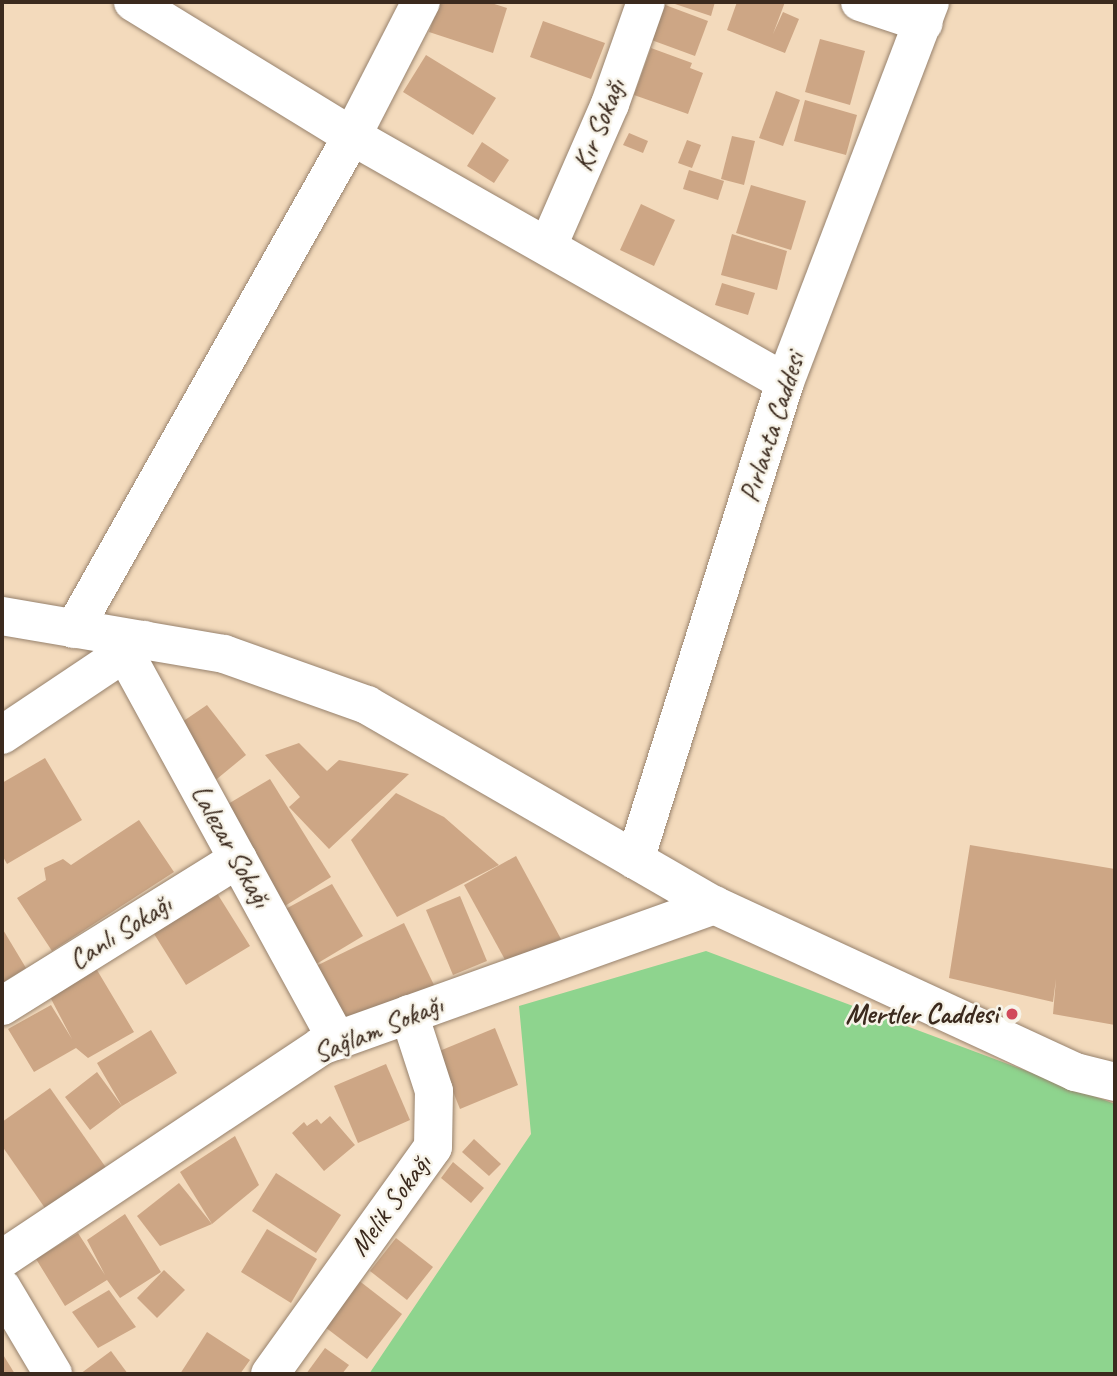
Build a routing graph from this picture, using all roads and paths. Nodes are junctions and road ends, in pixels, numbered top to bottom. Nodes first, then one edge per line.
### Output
1 (133, 2) edge
2 (421, 2) edge
3 (646, 2) edge
4 (860, 2) edge
5 (927, 13) edge
6 (352, 136) junction
7 (548, 246) junction
8 (785, 382) junction
9 (2, 616) edge
10 (74, 628) junction
11 (135, 646) junction
12 (2, 735) edge
13 (238, 859) junction
14 (635, 860) junction
15 (714, 905) junction
16 (2, 1006) edge
17 (410, 1014) junction
18 (337, 1041) junction
19 (1115, 1082) edge
20 (2, 1259) edge
21 (2, 1288) edge
22 (54, 1374) edge
23 (270, 1374) edge

1 - 6 street
2 - 6 street
3 - 7 street, Kır Sokağı
4 - 5 street
5 - 8 street, Pırlanta Caddesi
6 - 7 street
6 - 10 street
7 - 8 street
8 - 14 street, Pırlanta Caddesi
9 - 10 street
10 - 11 street
11 - 12 street
11 - 13 street, Lalezar Sokağı
11 - 14 street
13 - 16 street, Canlı Sokağı
13 - 18 street, Lalezar Sokağı
14 - 15 street
15 - 17 street, Sağlam Sokağı
15 - 19 street
17 - 18 street, Sağlam Sokağı
17 - 23 street, Melik Sokağı
18 - 20 street, Sağlam Sokağı
21 - 22 street

